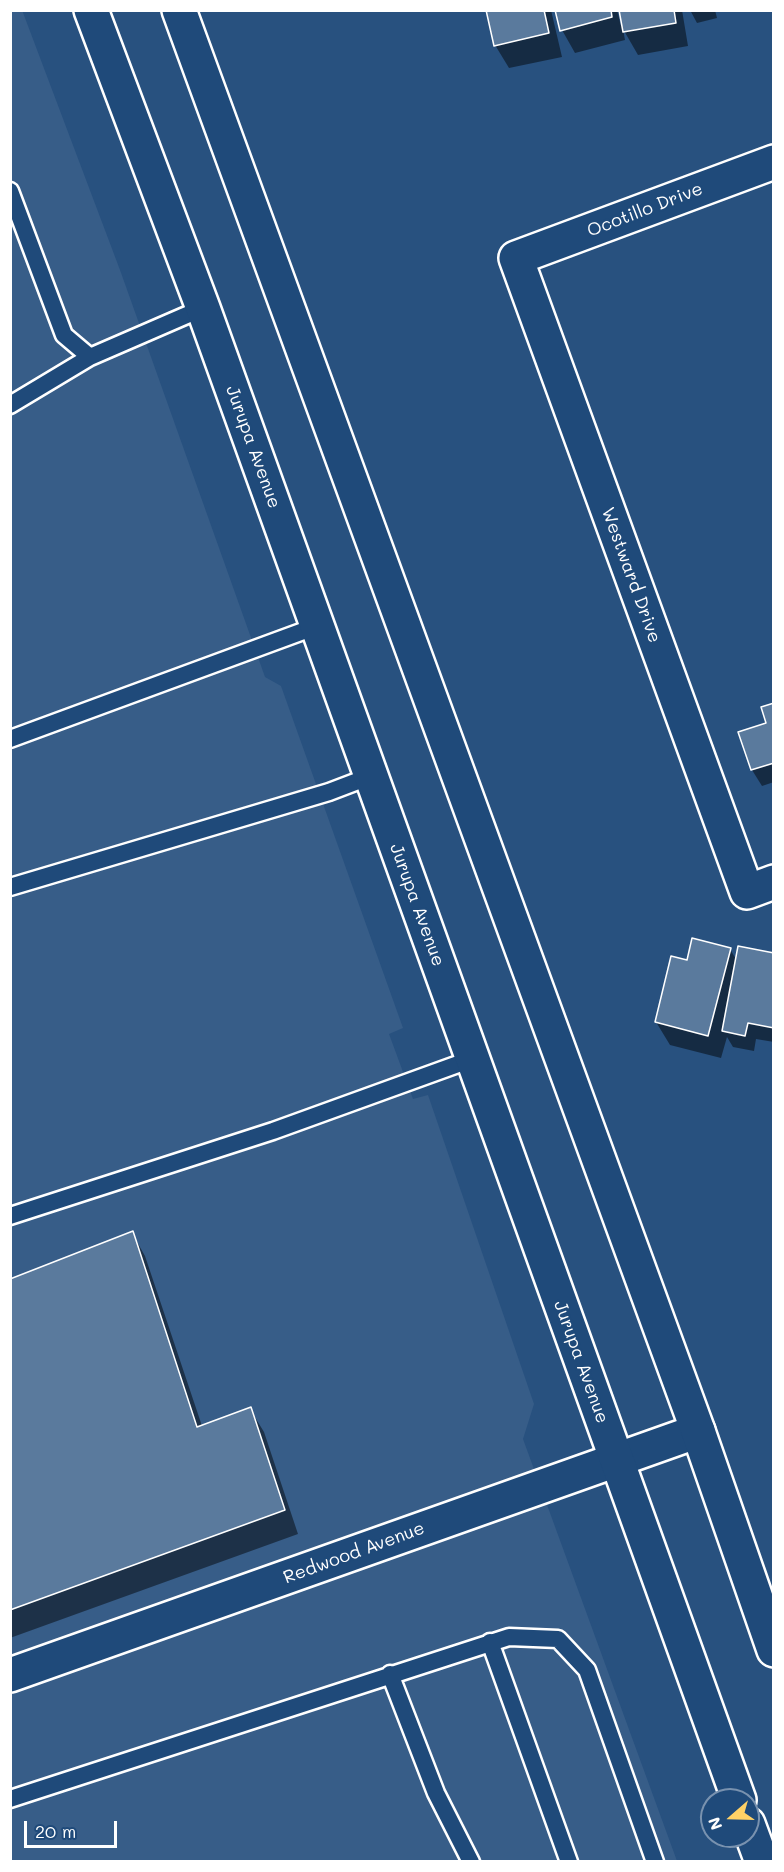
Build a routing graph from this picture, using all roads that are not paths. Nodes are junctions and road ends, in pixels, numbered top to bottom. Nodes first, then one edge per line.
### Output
1 (91, 10) edge
2 (179, 10) edge
3 (774, 162) edge
4 (10, 191) edge
5 (516, 258) joint
6 (203, 308) junction
7 (90, 357) junction
8 (10, 405) edge
9 (317, 626) junction
10 (10, 739) edge
11 (371, 776) junction
12 (10, 887) edge
13 (760, 887) edge
14 (472, 1059) junction
15 (10, 1216) edge
16 (698, 1431) junction
17 (616, 1459) junction
18 (490, 1642) junction
19 (774, 1650) edge
20 (10, 1674) edge
21 (390, 1674) junction
22 (735, 1788) edge
23 (10, 1799) edge
24 (471, 1862) edge
25 (569, 1862) edge
26 (655, 1862) edge

1 - 6 main road, Jurupa Avenue
2 - 16 main road
3 - 5 main road, Ocotillo Drive
4 - 7 lane
5 - 13 main road, Westward Drive
6 - 7 lane
6 - 9 main road, Jurupa Avenue
7 - 8 lane
9 - 10 lane
9 - 11 main road, Jurupa Avenue
11 - 12 lane
11 - 14 main road, Jurupa Avenue
14 - 15 lane
14 - 17 main road, Jurupa Avenue
16 - 17 main road, Redwood Avenue
16 - 19 main road
17 - 20 main road, Redwood Avenue
17 - 22 main road, Jurupa Avenue
18 - 21 lane
18 - 25 lane
18 - 26 lane
21 - 23 lane
21 - 24 lane

